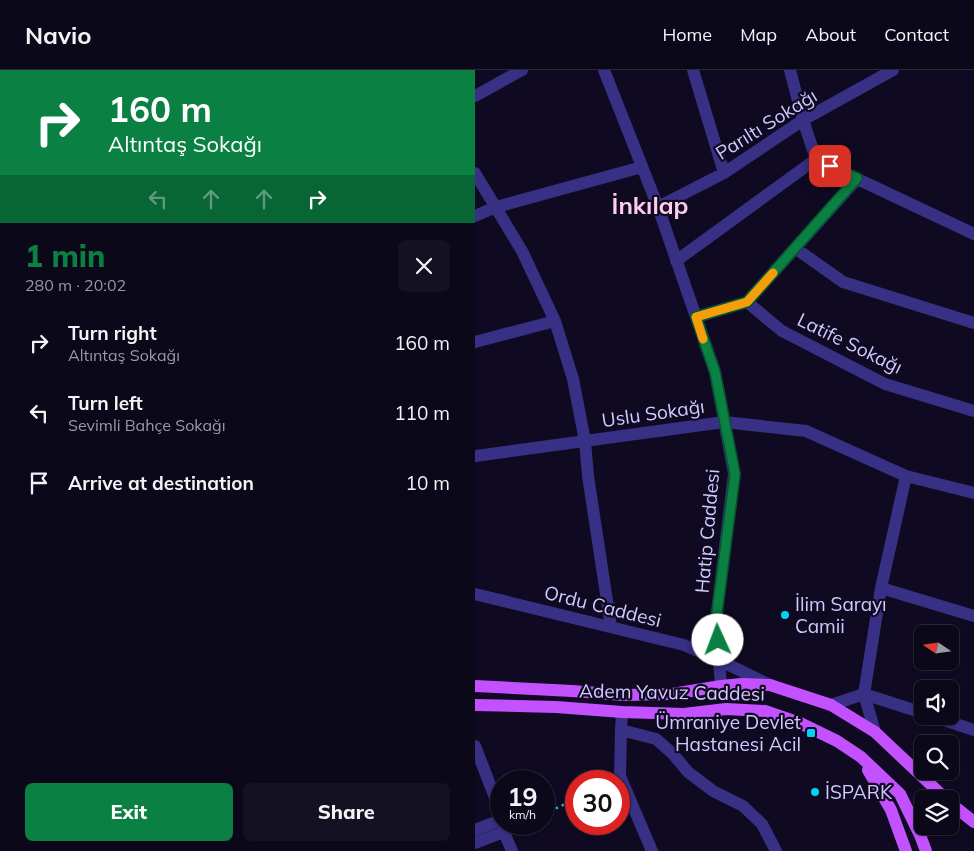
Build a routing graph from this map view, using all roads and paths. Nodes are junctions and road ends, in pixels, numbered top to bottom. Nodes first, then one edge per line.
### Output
1 (522, 70) edge
2 (604, 70) edge
3 (693, 70) edge
4 (790, 70) edge
5 (893, 70) edge
6 (475, 96) edge
7 (803, 120) junction
8 (819, 157) junction
9 (642, 167) junction
10 (475, 173) edge
11 (724, 173) junction
12 (857, 178) junction
13 (496, 207) junction
14 (658, 207) junction
15 (475, 216) edge
16 (974, 234) edge
17 (795, 248) junction
18 (676, 261) junction
19 (747, 302) junction
20 (696, 317) junction
21 (555, 321) junction
22 (974, 323) edge
23 (475, 342) edge
24 (974, 411) edge
25 (724, 422) junction
26 (585, 441) junction
27 (475, 456) edge
28 (906, 476) junction
29 (974, 493) edge
30 (881, 588) junction
31 (475, 594) edge
32 (974, 616) edge
33 (611, 627) junction
34 (719, 660) junction
35 (475, 686) edge
36 (721, 686) junction
37 (770, 686) junction
38 (864, 694) junction
39 (624, 695) junction
40 (475, 705) edge
41 (831, 705) junction
42 (726, 709) junction
43 (914, 710) edge
44 (622, 712) junction
45 (959, 725) edge
46 (621, 730) junction
47 (974, 730) edge
48 (875, 732) junction
49 (475, 746) edge
50 (861, 757) junction
51 (490, 784) edge
52 (935, 790) edge
53 (959, 811) edge
54 (914, 819) edge
55 (974, 822) edge
56 (490, 827) edge
57 (475, 830) edge
58 (490, 833) edge
59 (506, 835) edge
60 (922, 835) edge
61 (475, 843) edge
62 (512, 851) edge
63 (652, 851) edge
64 (776, 851) edge
65 (906, 851) edge
66 (926, 851) edge

1 - 6 street
2 - 9 street, Hatip Caddesi
3 - 11 street
4 - 7 street
5 - 7 street, Parıltı Sokağı
7 - 8 street
7 - 11 street, Parıltı Sokağı
8 - 12 street
8 - 18 street
9 - 13 street
9 - 14 street, Hatip Caddesi
10 - 13 street
11 - 14 street, Parıltı Sokağı
12 - 16 street
12 - 17 street
13 - 15 street
13 - 21 street
14 - 18 street, Hatip Caddesi
17 - 19 street
17 - 22 street
18 - 20 street, Hatip Caddesi
19 - 20 street
19 - 24 street, Latife Sokağı
20 - 25 street, Hatip Caddesi
21 - 23 street
21 - 26 street
25 - 26 street, Uslu Sokağı
25 - 28 street, Uslu Sokağı
25 - 34 street, Hatip Caddesi
26 - 27 street, Uslu Sokağı
26 - 33 street
28 - 29 street, Uslu Sokağı
28 - 30 street
30 - 32 street
30 - 38 street
31 - 33 street, Ordu Caddesi
33 - 34 street, Ordu Caddesi
34 - 36 street, Hatip Caddesi
34 - 37 street, Ordu Caddesi
35 - 39 main road, Adem Yavuz Caddesi
36 - 37 main road, Adem Yavuz Caddesi
36 - 39 main road, Adem Yavuz Caddesi
36 - 42 main road
37 - 41 main road, Adem Yavuz Caddesi
38 - 41 street
38 - 43 street
38 - 48 street
39 - 44 main road
40 - 44 main road, Adem Yavuz Caddesi
41 - 48 main road, Adem Yavuz Caddesi
42 - 44 main road, Adem Yavuz Caddesi
42 - 50 main road, Adem Yavuz Caddesi
44 - 46 street
45 - 47 street
46 - 63 street
46 - 64 street
48 - 52 main road, Adem Yavuz Caddesi
49 - 51 street
50 - 54 main road, Adem Yavuz Caddesi
50 - 65 main road
53 - 55 main road, Adem Yavuz Caddesi
56 - 57 street
58 - 61 street
59 - 62 street
60 - 66 main road, Adem Yavuz Caddesi

